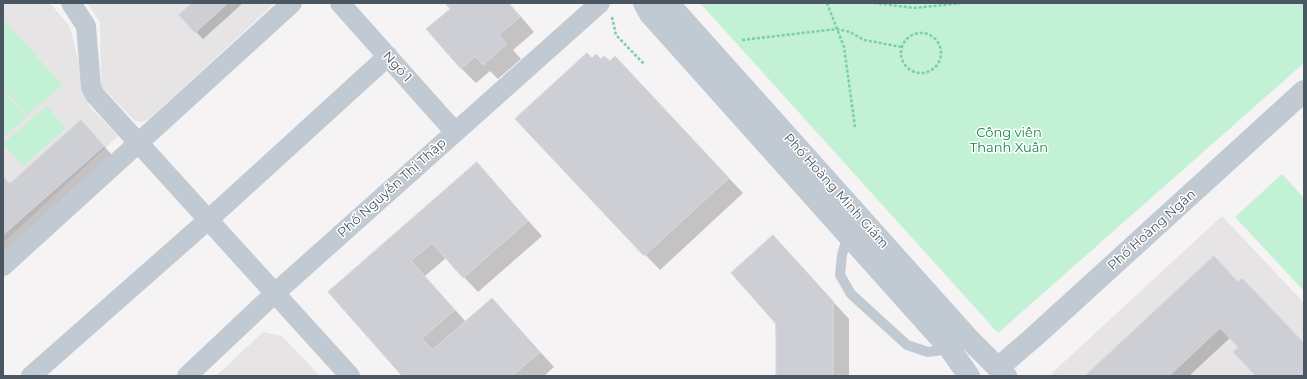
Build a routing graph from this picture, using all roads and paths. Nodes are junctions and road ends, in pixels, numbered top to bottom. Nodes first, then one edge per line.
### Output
1 (71, 3) edge
2 (292, 3) edge
3 (340, 3) edge
4 (600, 3) edge
5 (644, 3) edge
6 (668, 3) edge
7 (827, 3) edge
8 (874, 3) edge
9 (962, 3) edge
10 (837, 30) junction
11 (616, 35) dead end
12 (742, 40) dead end
13 (902, 47) junction
14 (388, 56) junction
15 (644, 64) dead end
16 (1304, 91) edge
17 (855, 127) dead end
18 (455, 132) junction
19 (139, 144) junction
20 (208, 220) junction
21 (848, 234) junction
22 (3, 266) edge
23 (274, 294) junction
24 (950, 348) junction
25 (1002, 372) edge
26 (31, 376) edge
27 (187, 376) edge
28 (350, 376) edge
29 (969, 376) edge

1 - 19 street
2 - 19 street
3 - 14 street, Ngõ 1
4 - 18 street, Phố Nguyễn Thị Thập
5 - 21 street, Phố Hoàng Minh Giám
6 - 25 street, Phố Hoàng Minh Giám
7 - 10 path
8 - 9 path
10 - 12 path
10 - 13 path
10 - 17 path
11 - 15 path
13 - 13 path
14 - 18 street, Ngõ 1
14 - 20 street
16 - 25 street, Phố Hoàng Ngân
18 - 23 street, Phố Nguyễn Thị Thập
19 - 20 street
19 - 22 street
20 - 23 street
20 - 26 street
21 - 24 street, Phố Hoàng Minh Giám
21 - 24 lane
23 - 27 street, Phố Nguyễn Thị Thập
23 - 28 street
24 - 29 street, Phố Hoàng Minh Giám

